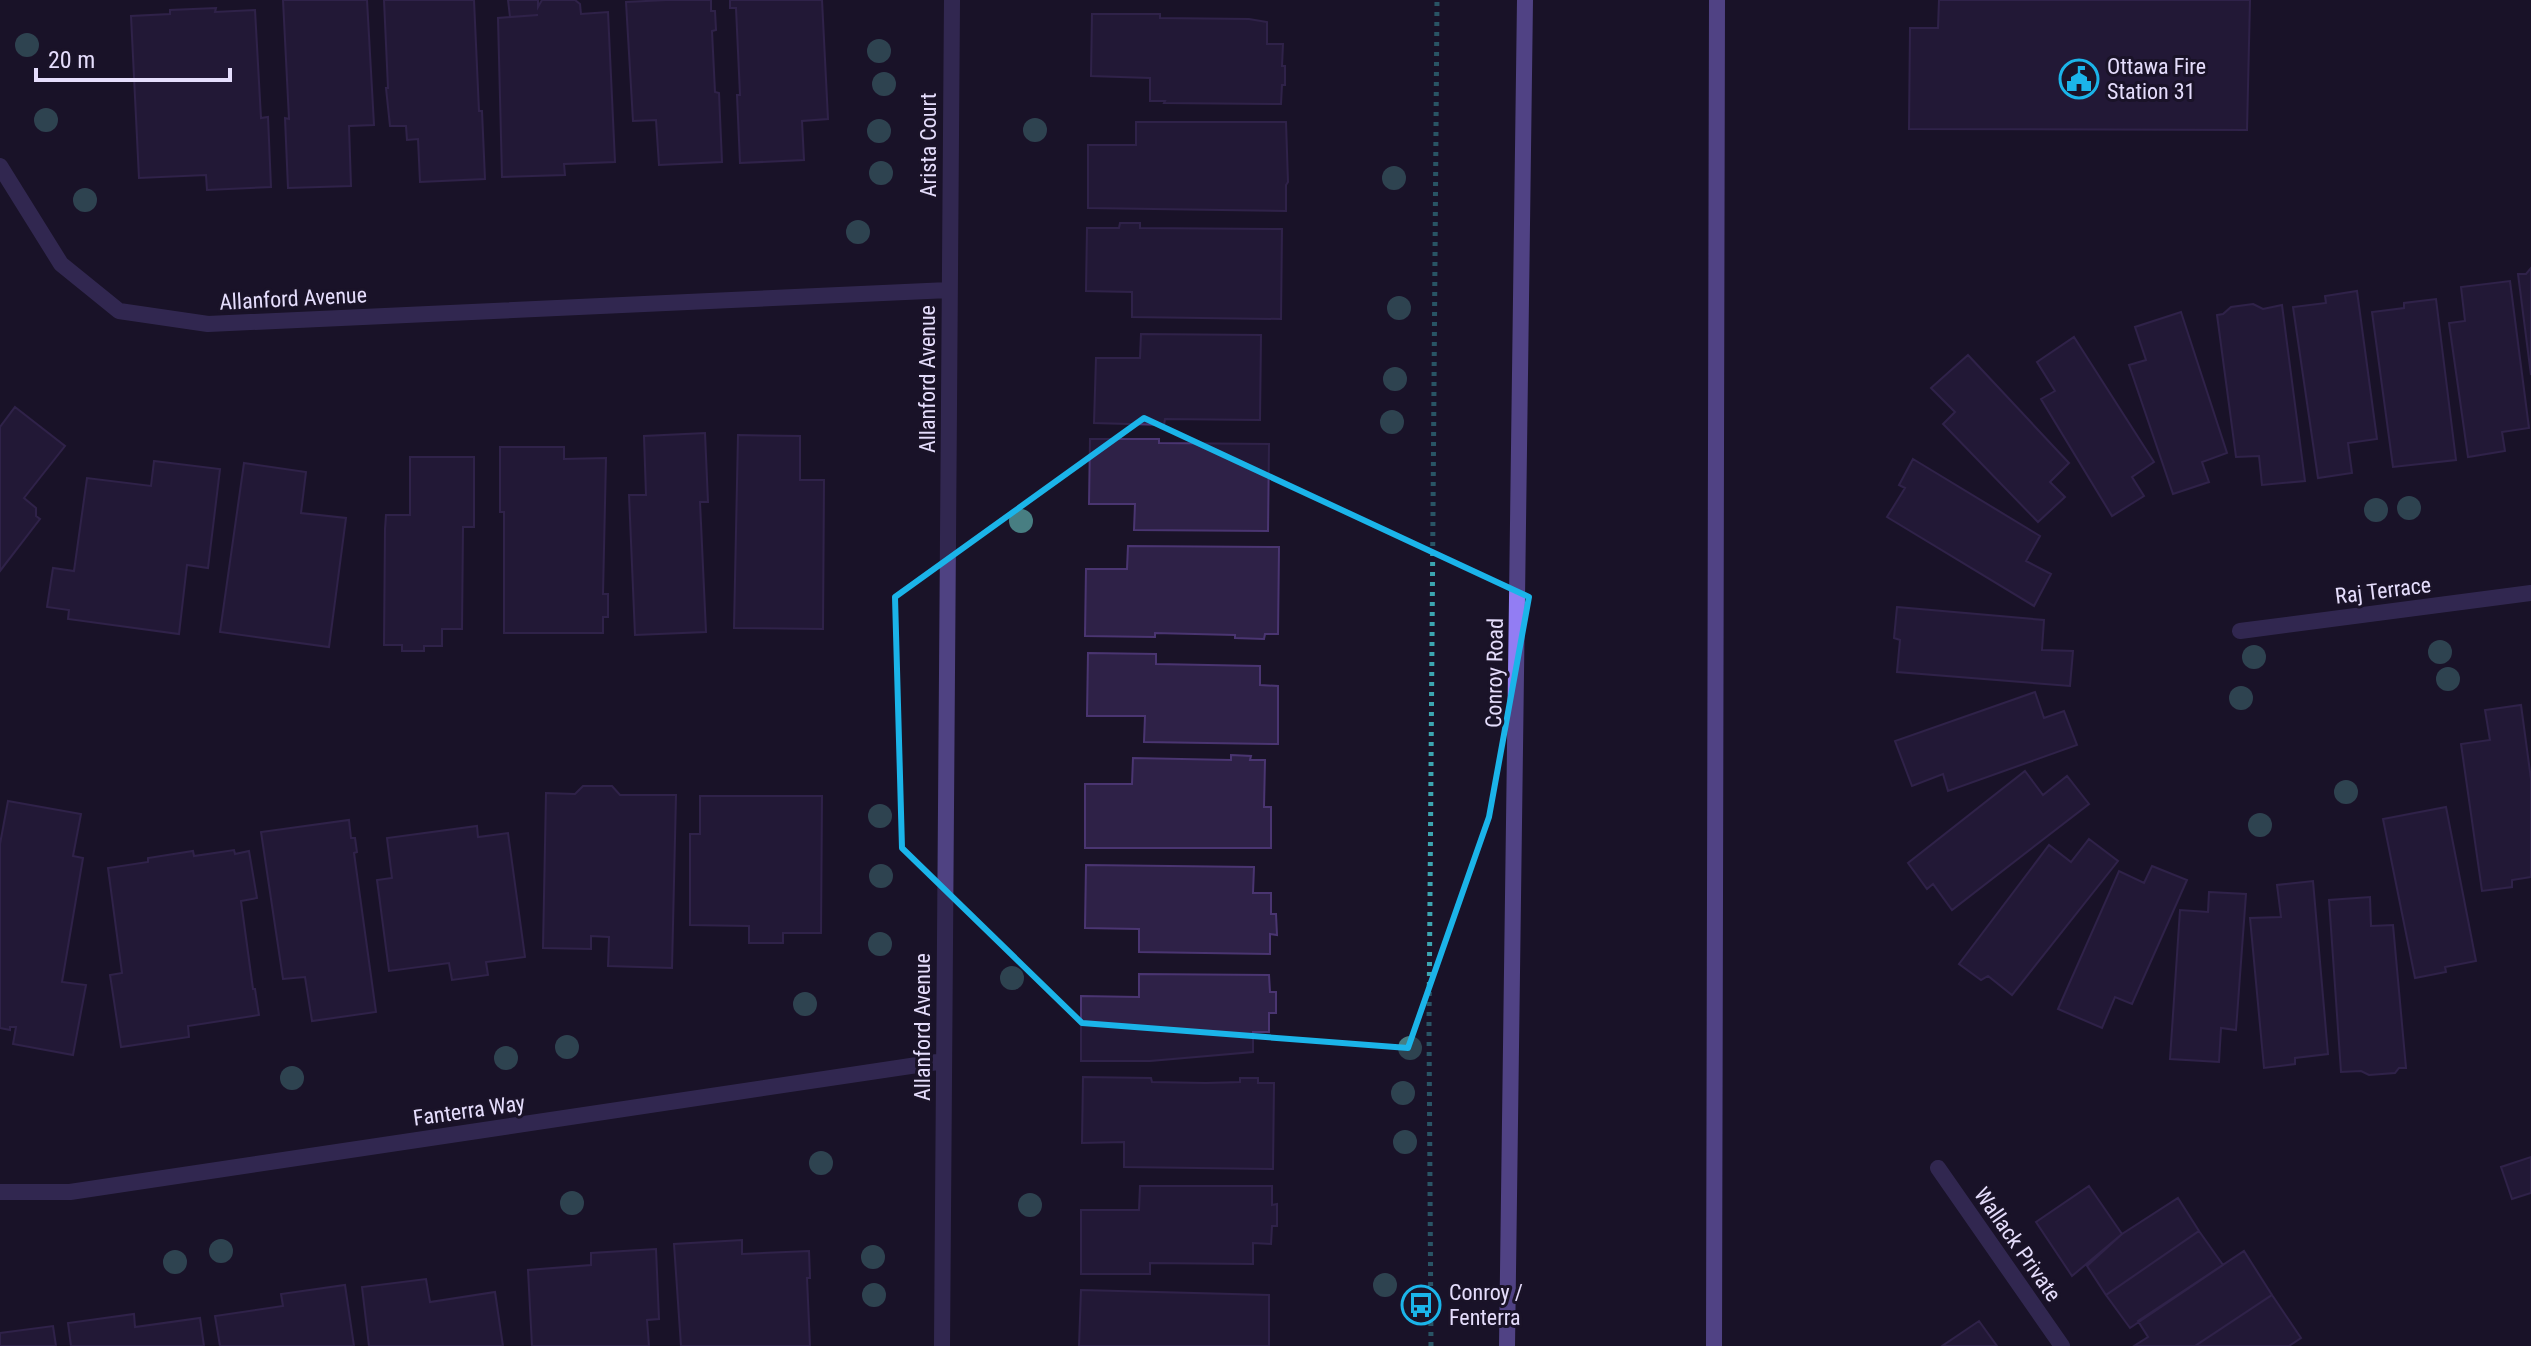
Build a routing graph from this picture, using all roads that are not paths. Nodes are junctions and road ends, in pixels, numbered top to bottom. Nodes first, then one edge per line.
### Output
1 (952, 0) edge
2 (1525, 0) edge
3 (1717, 0) edge
4 (0, 166) edge
5 (949, 290) junction
6 (2531, 593) edge
7 (2240, 631) dead end
8 (944, 1061) junction
9 (1938, 1168) dead end
10 (0, 1192) edge
11 (942, 1346) edge
12 (1507, 1346) edge
13 (1714, 1346) edge
14 (2062, 1346) edge

1 - 5 street, Arista Court
2 - 12 main road, Conroy Road
3 - 13 main road
4 - 5 street, Allanford Avenue
5 - 8 street, Allanford Avenue
6 - 7 street, Raj Terrace
8 - 10 street, Fanterra Way
8 - 11 street, Allanford Avenue
9 - 14 street, Wallack Private

